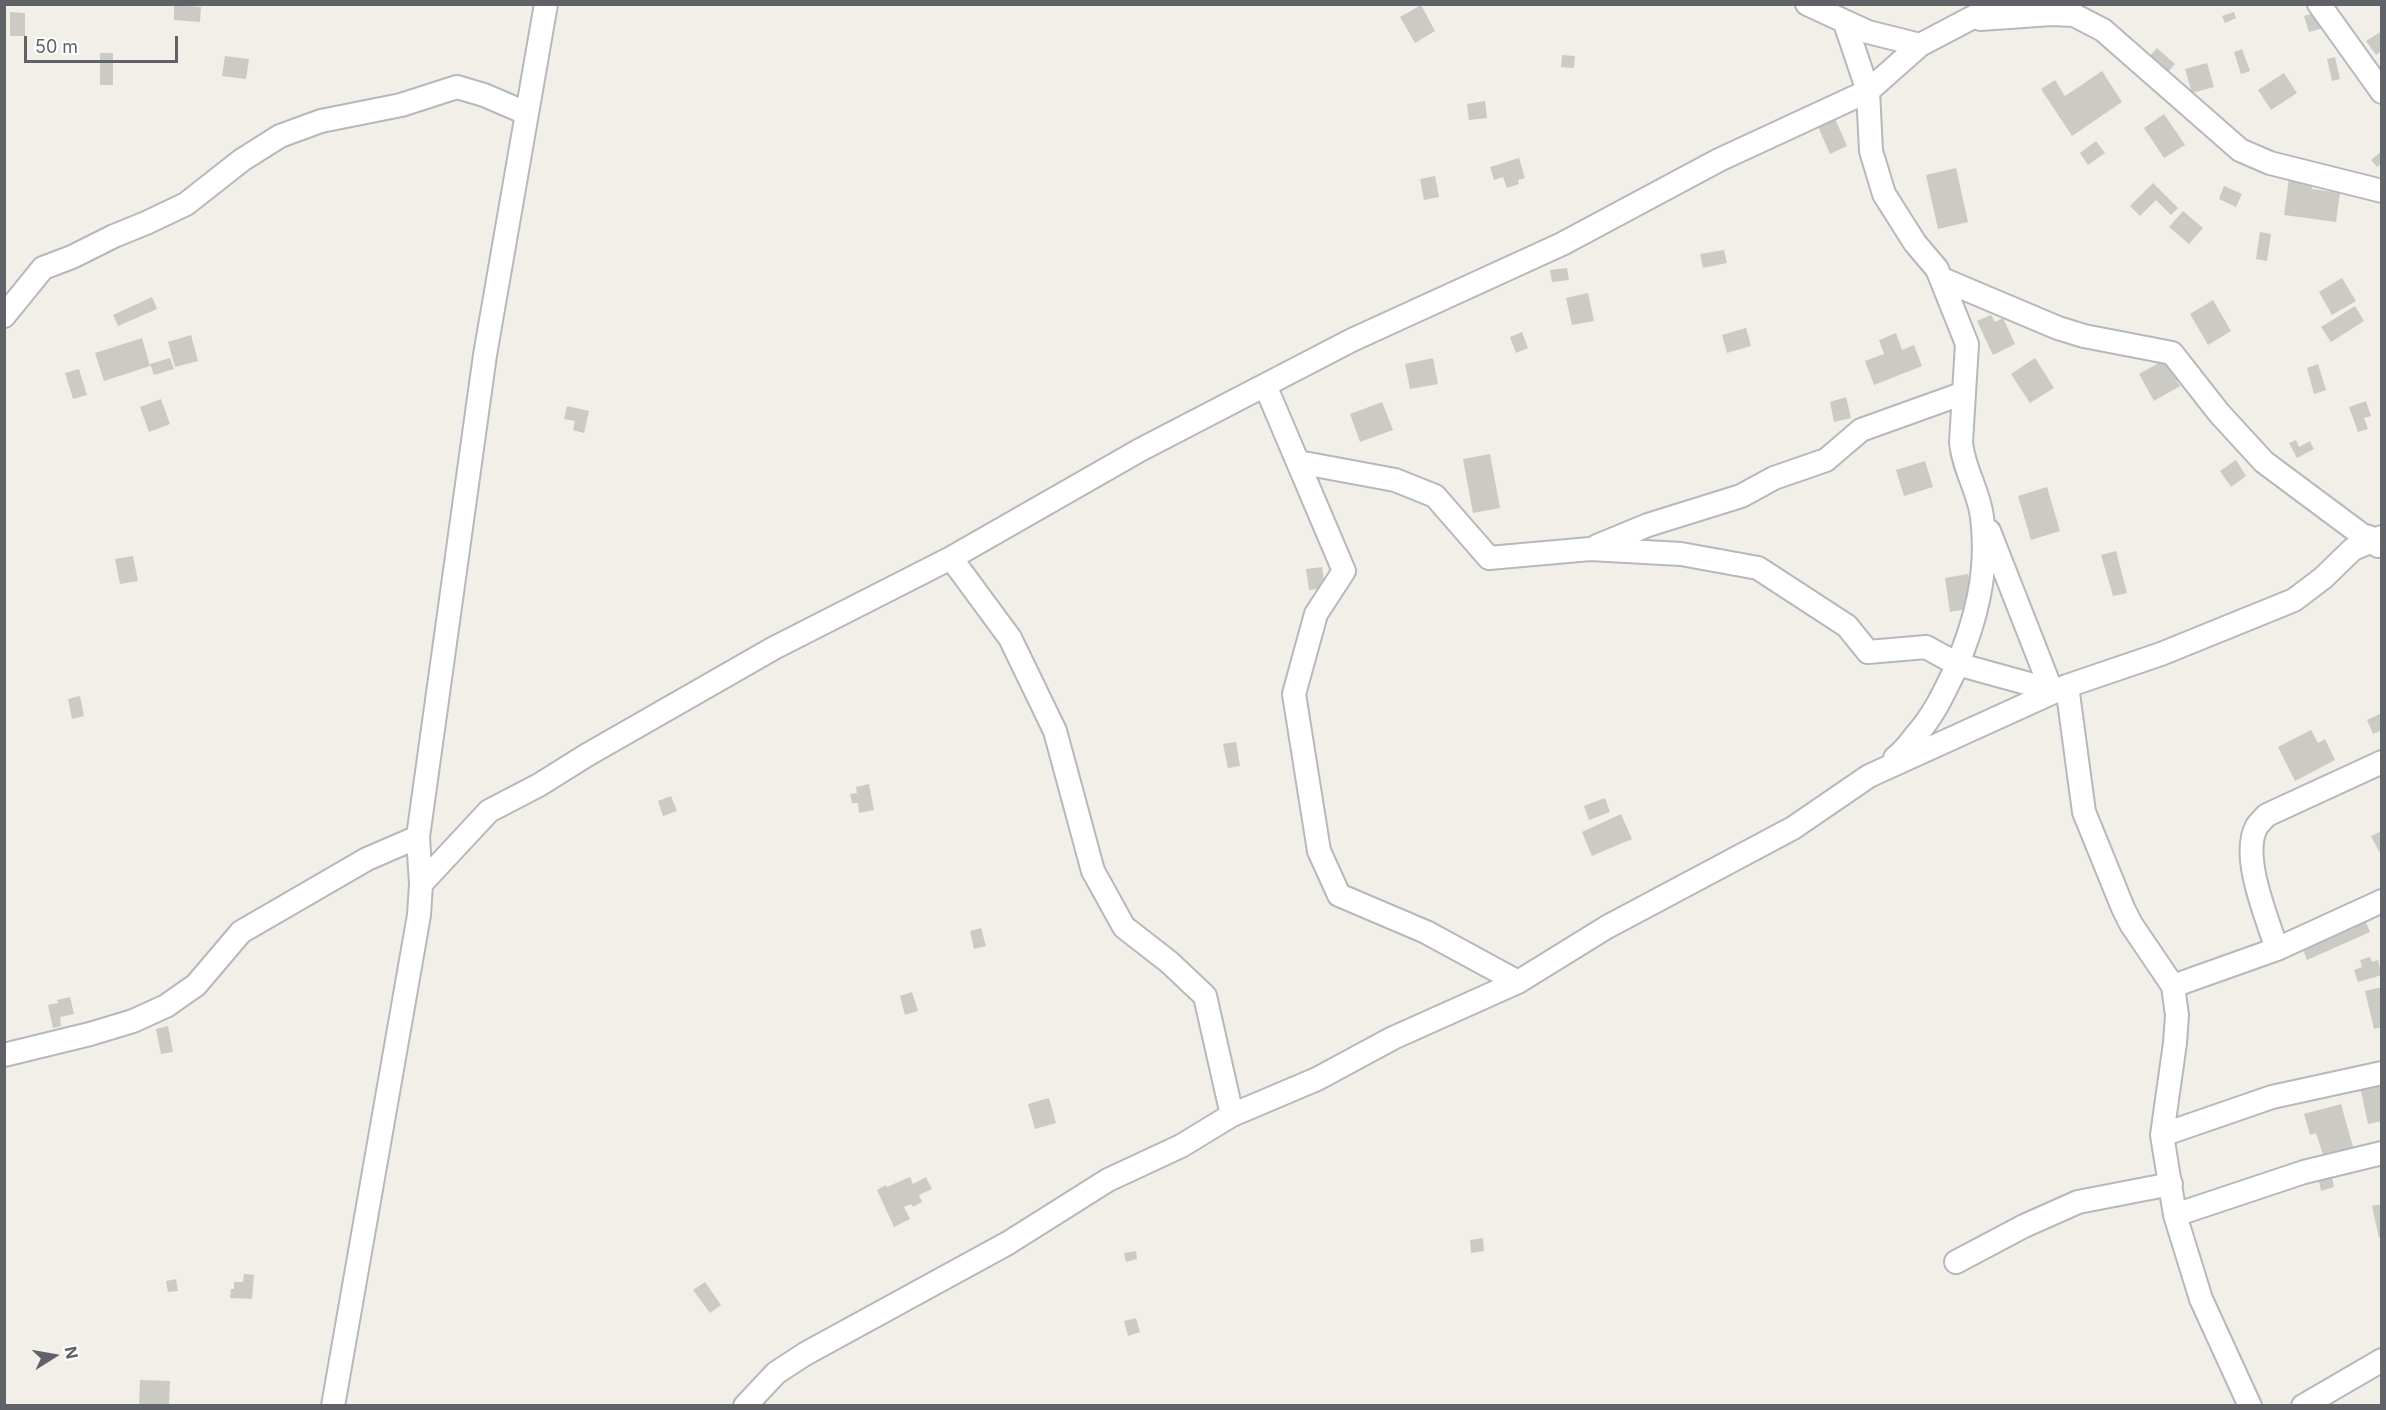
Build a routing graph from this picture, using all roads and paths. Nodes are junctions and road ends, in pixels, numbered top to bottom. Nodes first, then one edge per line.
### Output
1 (546, 4) edge
2 (1807, 4) edge
3 (1998, 4) edge
4 (2319, 4) edge
5 (2067, 10) edge
6 (1966, 20) junction
7 (1845, 23) junction
8 (1920, 45) junction
9 (1868, 91) junction
10 (2382, 93) edge
11 (526, 113) junction
12 (2382, 191) edge
13 (1942, 279) junction
14 (4, 316) edge
15 (1265, 386) junction
16 (1964, 393) junction
17 (1298, 462) junction
18 (1982, 514) junction
19 (2379, 542) edge
20 (1590, 549) junction
21 (951, 558) junction
22 (1958, 664) junction
23 (2058, 688) junction
24 (2382, 762) edge
25 (1889, 767) junction
26 (418, 837) junction
27 (421, 884) junction
28 (2382, 901) edge
29 (2277, 949) junction
30 (1518, 982) junction
31 (2173, 986) junction
32 (4, 1055) edge
33 (2382, 1073) edge
34 (1232, 1115) junction
35 (2162, 1135) junction
36 (2382, 1153) edge
37 (2171, 1184) junction
38 (2175, 1215) junction
39 (1956, 1262) dead end
40 (2382, 1360) edge
41 (333, 1406) edge
42 (745, 1406) edge
43 (2250, 1406) edge
44 (2303, 1406) edge

1 - 11 street
2 - 7 street
3 - 6 street
4 - 10 street
5 - 6 street
5 - 12 street
6 - 8 street
7 - 8 street
7 - 9 street
8 - 9 street
9 - 13 street
9 - 15 street
11 - 14 street
11 - 26 street
13 - 16 street
13 - 19 street
15 - 17 street
15 - 21 street
16 - 18 street
16 - 20 street
17 - 20 street
17 - 30 street
18 - 22 street
18 - 23 street
19 - 23 street
20 - 22 street
21 - 27 street
21 - 34 street
22 - 23 street
22 - 25 street
23 - 25 street
23 - 31 street
24 - 29 street
25 - 30 street
26 - 27 street
26 - 32 street
27 - 41 street
28 - 29 street
29 - 31 street
30 - 34 street
31 - 35 street
33 - 35 street
34 - 42 street
35 - 37 street
36 - 38 street
37 - 38 street
37 - 39 street
38 - 43 street
40 - 44 street

